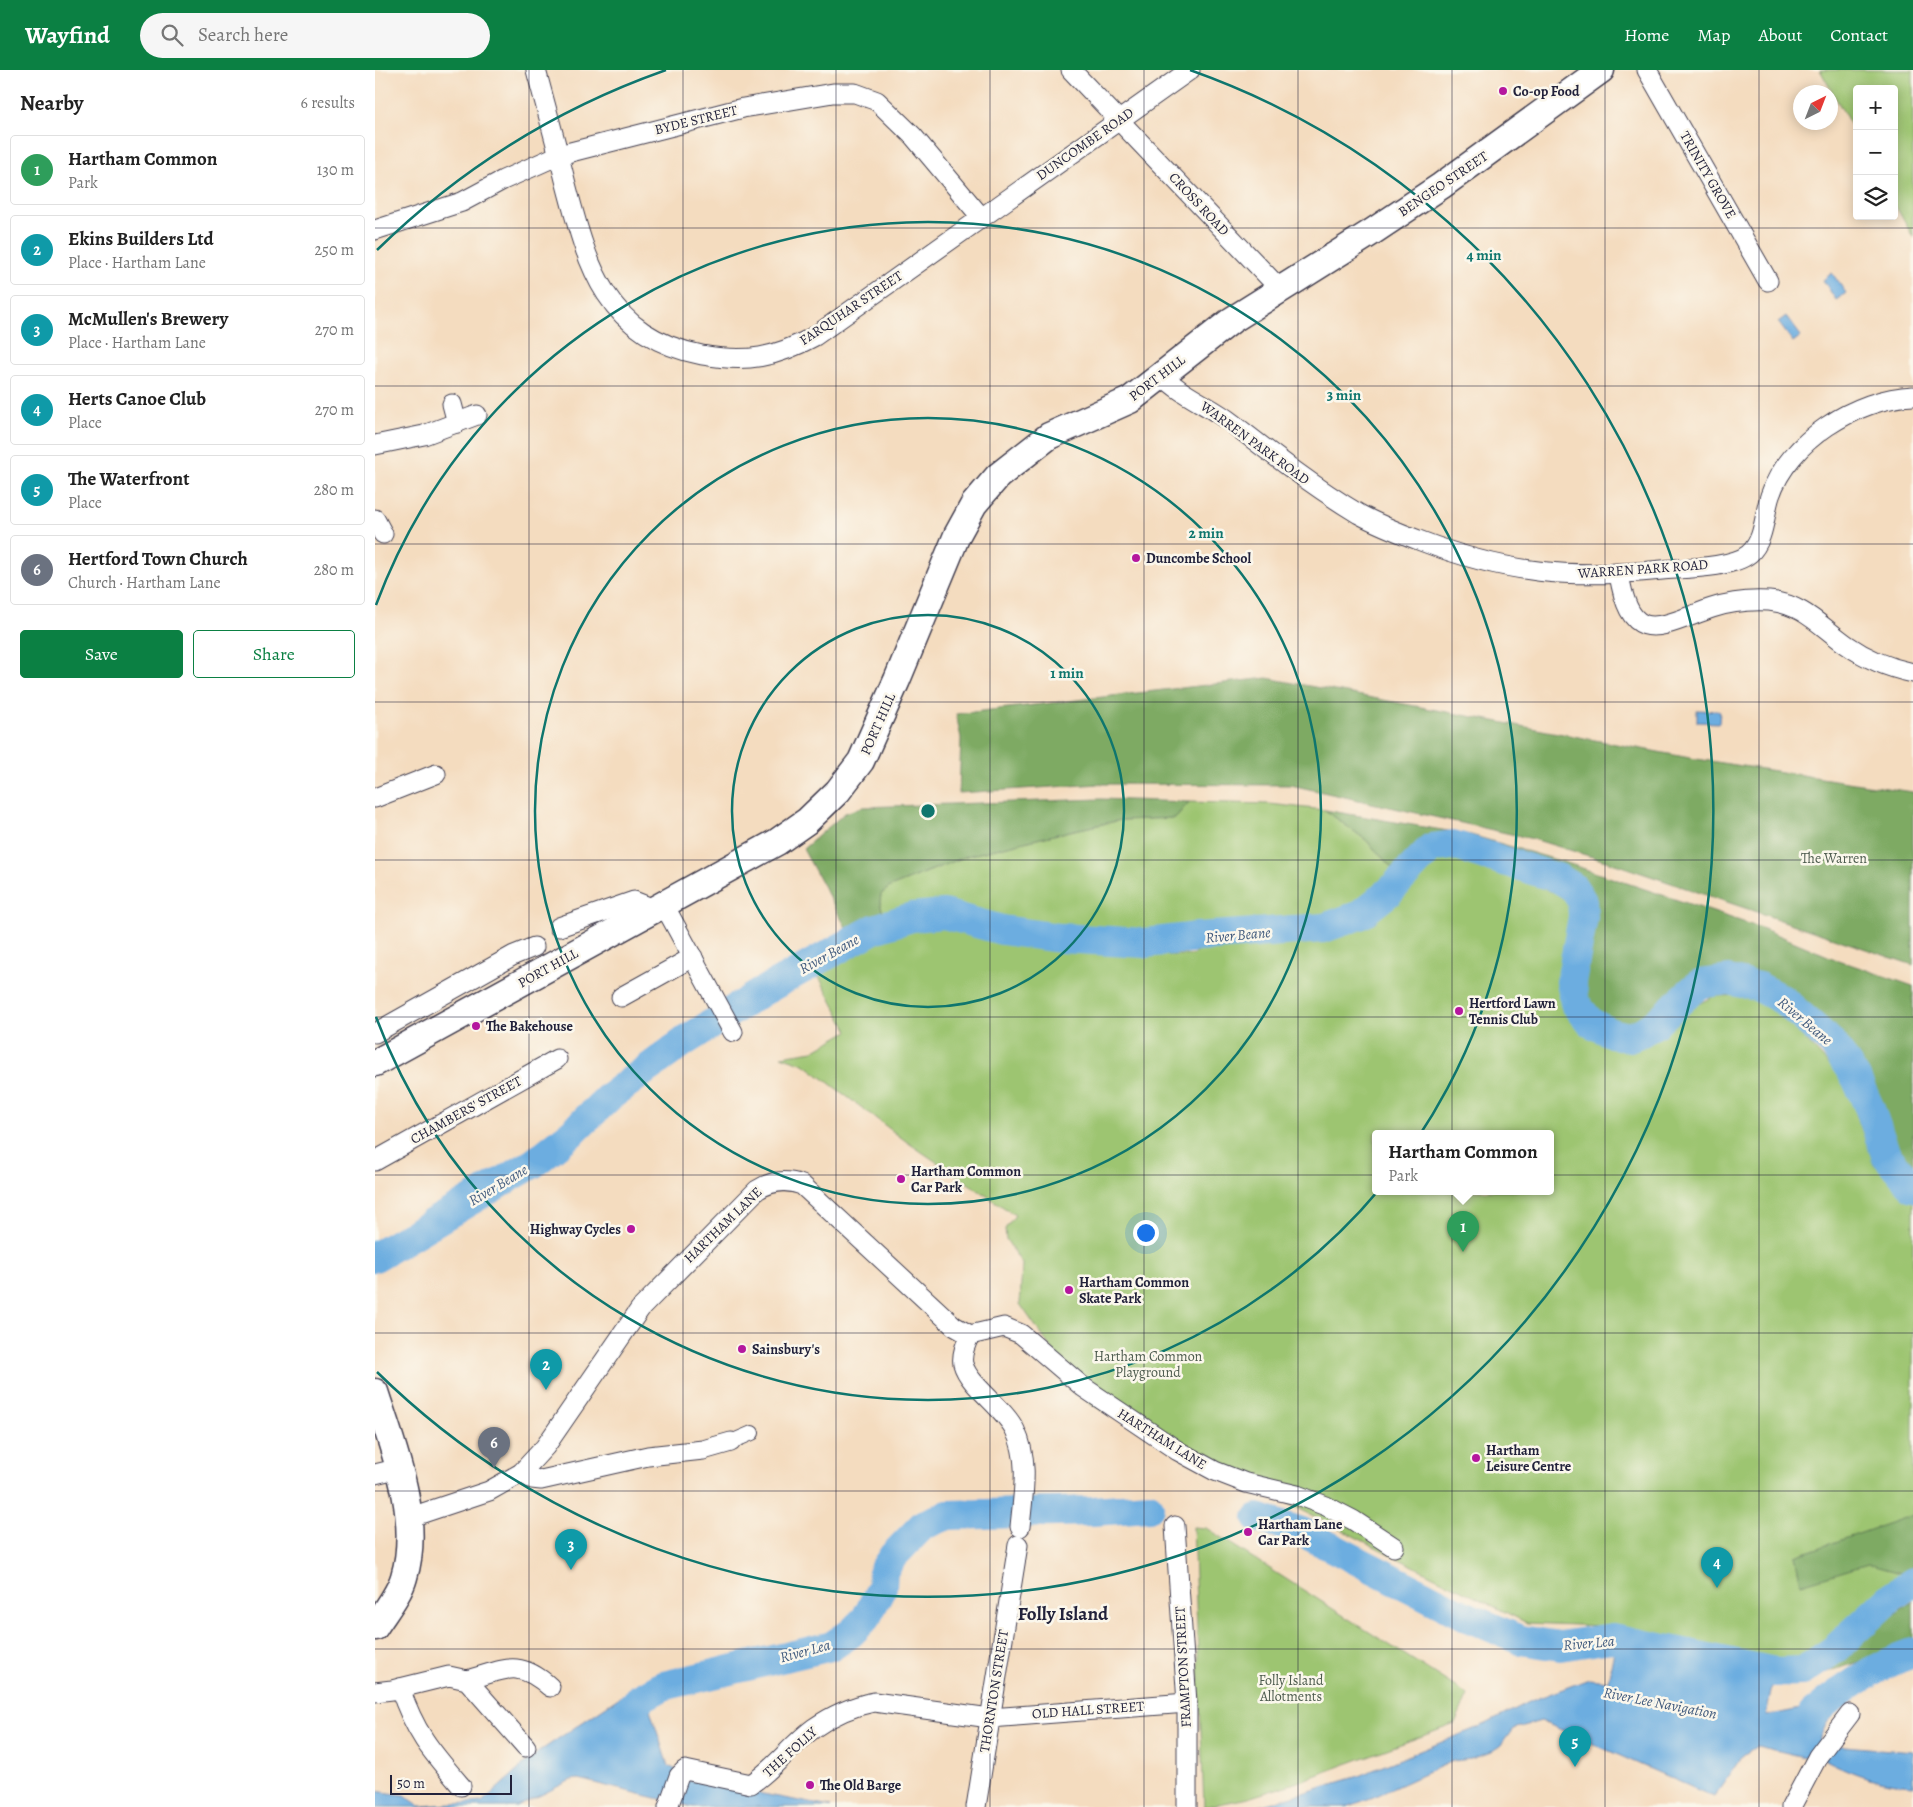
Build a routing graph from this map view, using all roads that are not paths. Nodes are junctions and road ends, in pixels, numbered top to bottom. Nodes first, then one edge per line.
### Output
1 (536, 70) edge
2 (1071, 70) edge
3 (1189, 70) edge
4 (1601, 70) edge
5 (1647, 70) edge
6 (1119, 120) junction
7 (559, 155) junction
8 (981, 218) junction
9 (375, 230) edge
10 (1768, 281) dead end
11 (1279, 288) junction
12 (1162, 375) junction
13 (1913, 396) edge
14 (452, 404) dead end
15 (477, 415) dead end
16 (457, 423) junction
17 (375, 445) edge
18 (1619, 574) junction
19 (1913, 673) edge
20 (436, 774) dead end
21 (375, 798) edge
22 (659, 906) junction
23 (559, 927) dead end
24 (534, 947) dead end
25 (693, 957) junction
26 (621, 997) dead end
27 (733, 1032) dead end
28 (375, 1033) edge
29 (557, 1059) dead end
30 (375, 1062) edge
31 (375, 1161) edge
32 (971, 1335) junction
33 (375, 1392) edge
34 (752, 1433) dead end
35 (731, 1442) joint
36 (387, 1471) edge
37 (521, 1473) junction
38 (408, 1518) junction
39 (1175, 1526) dead end
40 (1394, 1547) dead end
41 (375, 1627) edge
42 (467, 1680) junction
43 (550, 1687) dead end
44 (400, 1688) junction
45 (375, 1692) edge
46 (1187, 1703) junction
47 (1850, 1714) dead end
48 (990, 1718) junction
49 (526, 1747) dead end
50 (461, 1786) dead end
51 (668, 1807) edge
52 (976, 1807) edge
53 (1187, 1807) edge
54 (1791, 1807) edge

1 - 7 street, FARQUHAR STREET
2 - 6 street, CROSS ROAD
3 - 6 street, DUNCOMBE ROAD
4 - 11 main road, BENGEO STREET
5 - 10 street, TRINITY GROVE
6 - 8 street, DUNCOMBE ROAD
6 - 11 street, CROSS ROAD
7 - 8 street, BYDE STREET
7 - 8 street, FARQUHAR STREET
7 - 9 street, BYDE STREET
11 - 12 main road, PORT HILL
12 - 18 street, WARREN PARK ROAD
12 - 22 main road, PORT HILL
13 - 18 street, WARREN PARK ROAD
14 - 16 street
15 - 16 street
16 - 17 street
18 - 19 street
20 - 21 street
22 - 23 street
22 - 25 street
22 - 30 main road, PORT HILL
24 - 28 street, PORT HILL
25 - 26 street
25 - 27 street
29 - 31 street, CHAMBERS' STREET
32 - 37 street, HARTHAM LANE
32 - 40 street, HARTHAM LANE
32 - 48 street, THORNTON STREET
33 - 36 main road
34 - 35 street
35 - 37 street
36 - 38 main road
37 - 38 street, HARTHAM LANE
38 - 41 main road
39 - 46 street, FRAMPTON STREET
42 - 43 street
42 - 44 street
42 - 49 street
44 - 45 street
44 - 50 street
46 - 48 street, OLD HALL STREET
46 - 53 street, FRAMPTON STREET
47 - 54 street
48 - 51 street, THE FOLLY
48 - 52 street, THORNTON STREET

